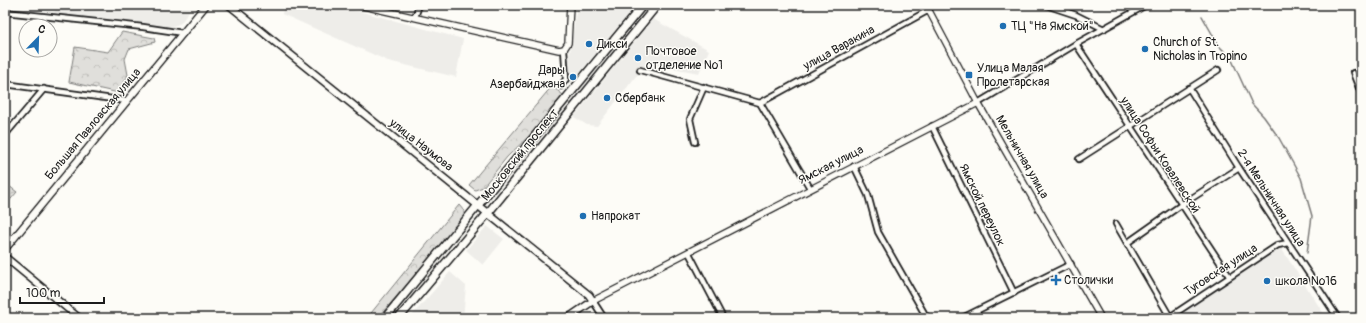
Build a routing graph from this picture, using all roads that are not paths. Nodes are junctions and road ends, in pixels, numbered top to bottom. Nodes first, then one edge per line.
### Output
1 (203, 5) edge
2 (206, 5) edge
3 (359, 5) edge
4 (418, 5) edge
5 (570, 5) edge
6 (643, 5) edge
7 (657, 5) edge
8 (1046, 5) edge
9 (1146, 5) edge
10 (231, 6) edge
11 (927, 7) edge
12 (5, 12) edge
13 (199, 14) junction
14 (415, 17) junction
15 (1104, 29) junction
16 (183, 33) junction
17 (1076, 44) junction
18 (564, 49) junction
19 (640, 70) dead end
20 (1218, 70) dead end
21 (1353, 73) dead end
22 (5, 84) edge
23 (561, 86) dead end
24 (704, 86) junction
25 (1189, 88) junction
26 (44, 89) junction
27 (1361, 93) edge
28 (127, 101) junction
29 (760, 103) junction
30 (978, 103) junction
31 (932, 126) junction
32 (1129, 126) junction
33 (5, 135) edge
34 (695, 142) dead end
35 (1079, 159) dead end
36 (854, 166) junction
37 (1238, 168) junction
38 (810, 188) junction
39 (1180, 205) junction
40 (479, 206) junction
41 (488, 213) junction
42 (1116, 224) dead end
43 (1127, 243) junction
44 (1288, 244) junction
45 (6, 245) edge
46 (688, 253) junction
47 (5, 257) edge
48 (1071, 264) junction
49 (1229, 276) junction
50 (1014, 293) junction
51 (593, 300) junction
52 (1169, 317) edge
53 (79, 318) edge
54 (385, 318) edge
55 (399, 318) edge
56 (568, 318) edge
57 (604, 318) edge
58 (723, 318) edge
59 (927, 318) edge
60 (962, 318) edge
61 (1101, 318) edge
62 (1338, 318) edge

1 - 13 main road, Большая Павловская улица
2 - 13 main road, Большая Павловская улица
3 - 14 street
4 - 14 street
5 - 18 street
6 - 40 main road, Московский проспект
7 - 41 main road, Московский проспект
8 - 15 street
9 - 15 street, Ямская улица
10 - 40 main road, улица Наумова
11 - 29 street, улица Варакина
11 - 30 street, Мельничная улица
12 - 16 street
13 - 16 main road, Большая Павловская улица
14 - 18 street
15 - 17 street, Ямская улица
16 - 28 main road, Большая Павловская улица
17 - 30 street, Ямская улица
17 - 32 street, улица Софьи Ковалевской
18 - 23 street
19 - 24 street
20 - 25 street
21 - 27 street
22 - 26 street
24 - 29 street
24 - 34 street
25 - 32 street
25 - 37 street, 2-я Мельничная улица
26 - 28 street
26 - 33 street
28 - 45 main road, Большая Павловская улица
29 - 38 street
30 - 31 street, Ямская улица
30 - 48 street, Мельничная улица
31 - 36 street, Ямская улица
31 - 50 street, Ямской переулок
32 - 35 street
32 - 39 street, улица Софьи Ковалевской
36 - 38 street, Ямская улица
36 - 59 street
37 - 39 street
37 - 44 street, 2-я Мельничная улица
38 - 46 street, Ямская улица
39 - 43 street
39 - 49 street, улица Софьи Ковалевской
40 - 41 main road, улица Наумова
40 - 54 main road, Московский проспект
41 - 51 main road, улица Наумова
41 - 55 main road, Московский проспект
42 - 43 street
43 - 52 street
44 - 49 street, Туговская улица
44 - 62 street, 2-я Мельничная улица
46 - 51 street, Ямская улица
46 - 58 street
47 - 53 main road
48 - 50 street
48 - 61 street, Мельничная улица
49 - 52 street, Туговская улица
50 - 60 street
51 - 56 main road, Ямская улица
51 - 57 street

